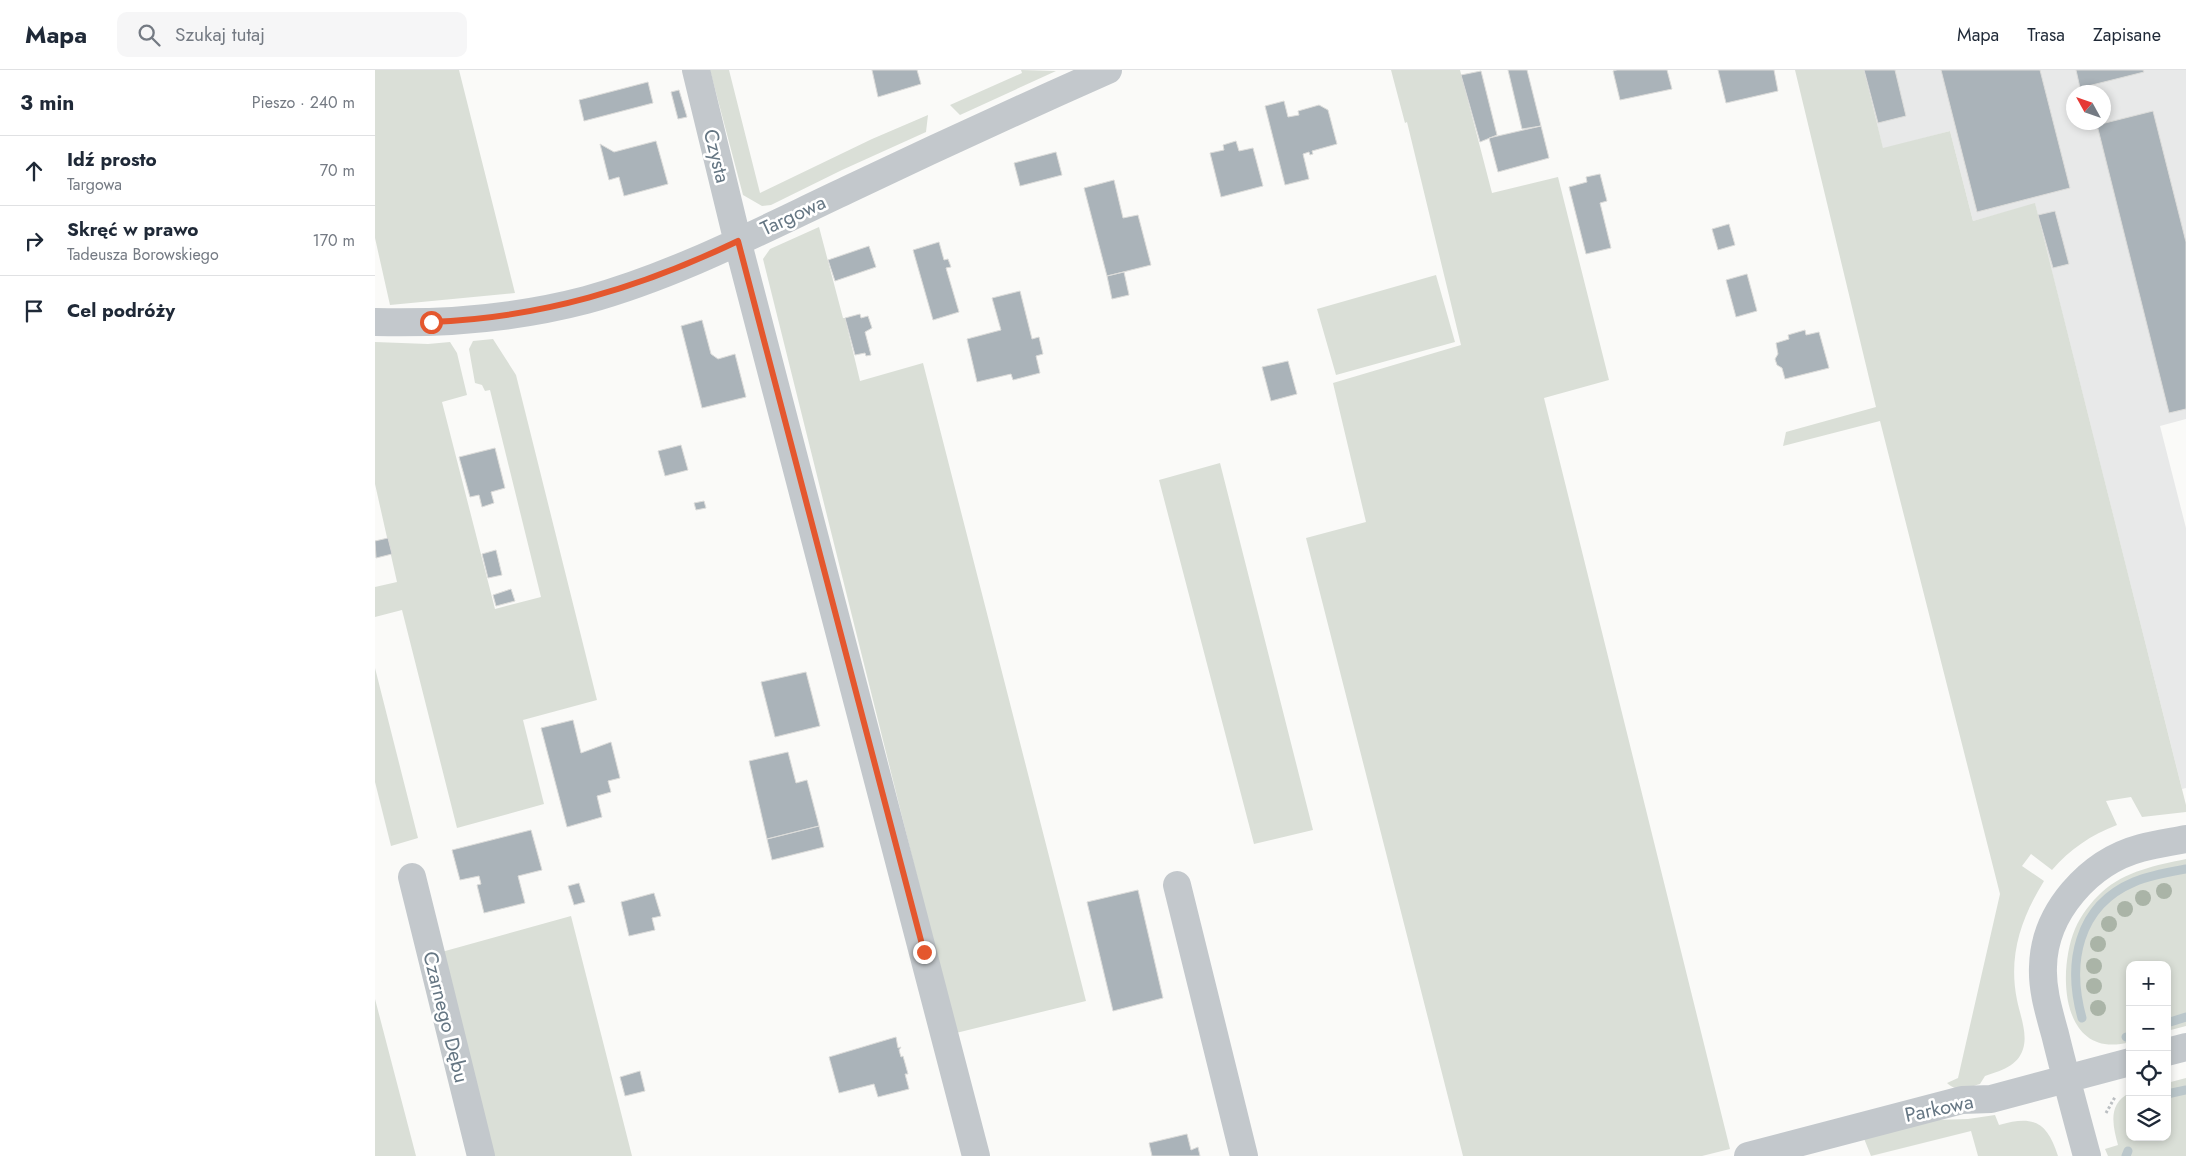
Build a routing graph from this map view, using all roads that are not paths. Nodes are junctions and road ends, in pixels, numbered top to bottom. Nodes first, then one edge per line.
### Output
1 (696, 70) edge
2 (1108, 70) edge
3 (738, 241) junction
4 (375, 322) edge
5 (2186, 839) edge
6 (412, 877) dead end
7 (1177, 885) dead end
8 (2186, 1047) edge
9 (2171, 1051) edge
10 (2126, 1063) edge
11 (2065, 1079) junction
12 (481, 1156) edge
13 (976, 1156) edge
14 (1244, 1156) edge
15 (1749, 1156) edge
16 (2087, 1156) edge

1 - 3 street, Czysta
2 - 3 street, Targowa
3 - 4 street, Targowa
3 - 13 street, Czysta
5 - 11 street
6 - 12 street, Czarnego Dębu
7 - 14 street
8 - 9 street
10 - 11 street, Parkowa
11 - 15 street, Parkowa
11 - 16 street

